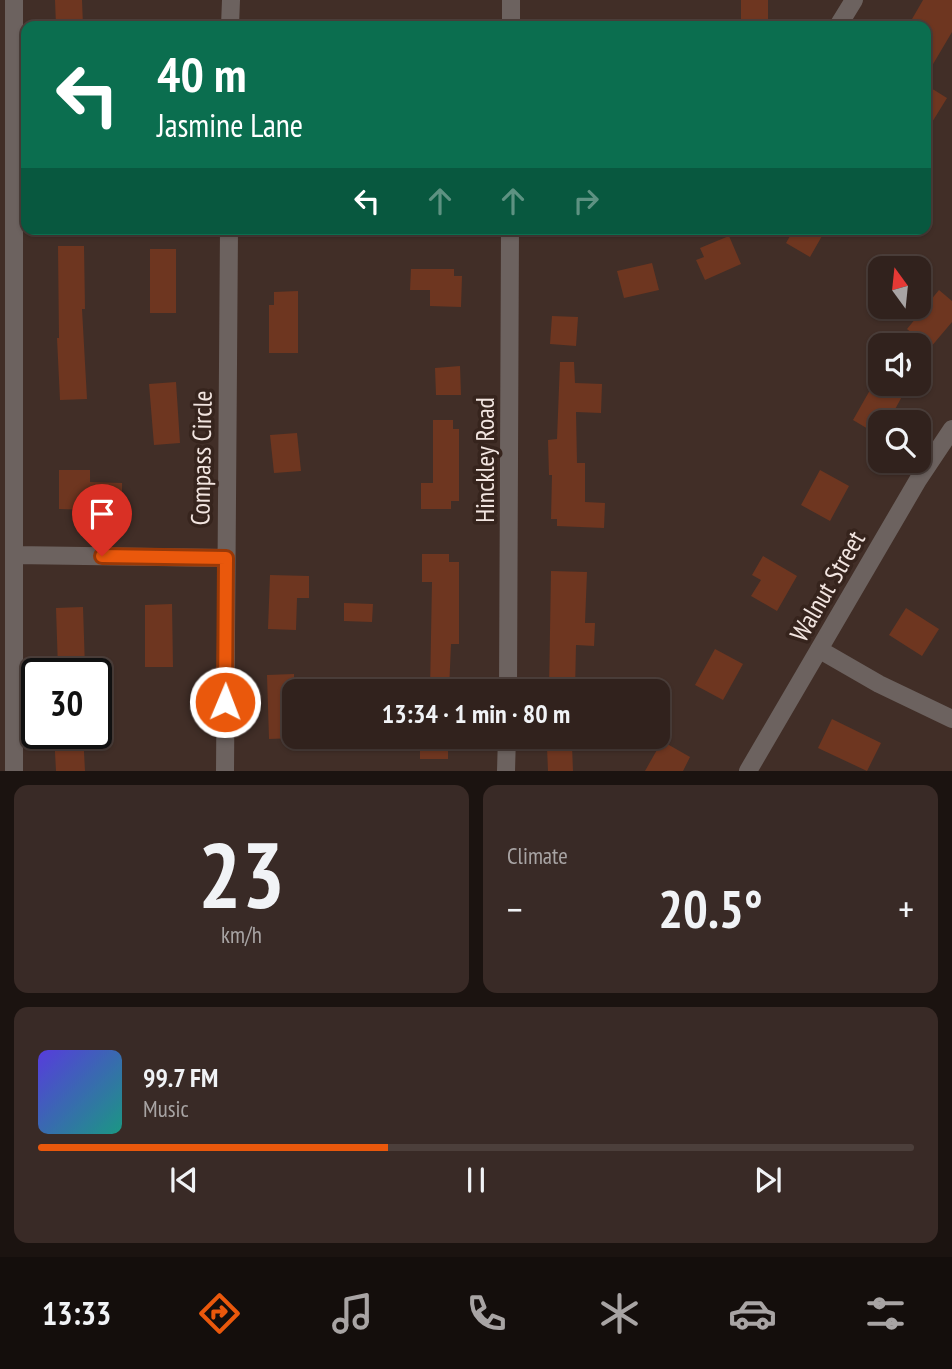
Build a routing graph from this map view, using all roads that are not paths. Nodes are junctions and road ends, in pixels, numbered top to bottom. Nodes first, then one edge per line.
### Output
1 (14, 0) edge
2 (231, 0) edge
3 (511, 0) edge
4 (848, 3) edge
5 (230, 21) edge
6 (511, 21) edge
7 (840, 21) edge
8 (7, 78) edge
9 (229, 235) edge
10 (510, 235) edge
11 (952, 429) edge
12 (946, 450) edge
13 (14, 555) junction
14 (226, 558) junction
15 (820, 650) junction
16 (508, 679) edge
17 (952, 719) edge
18 (507, 749) edge
19 (14, 771) edge
20 (225, 771) edge
21 (506, 771) edge
22 (748, 771) edge

1 - 8 street
2 - 5 street
3 - 6 street
4 - 7 street
8 - 13 street
9 - 14 street, Compass Circle
10 - 16 street, Hinckley Road
11 - 12 street, Walnut Street
12 - 15 street, Walnut Street
13 - 14 street
13 - 19 street
14 - 20 street, Compass Circle
15 - 17 street
15 - 22 street, Walnut Street
18 - 21 street

